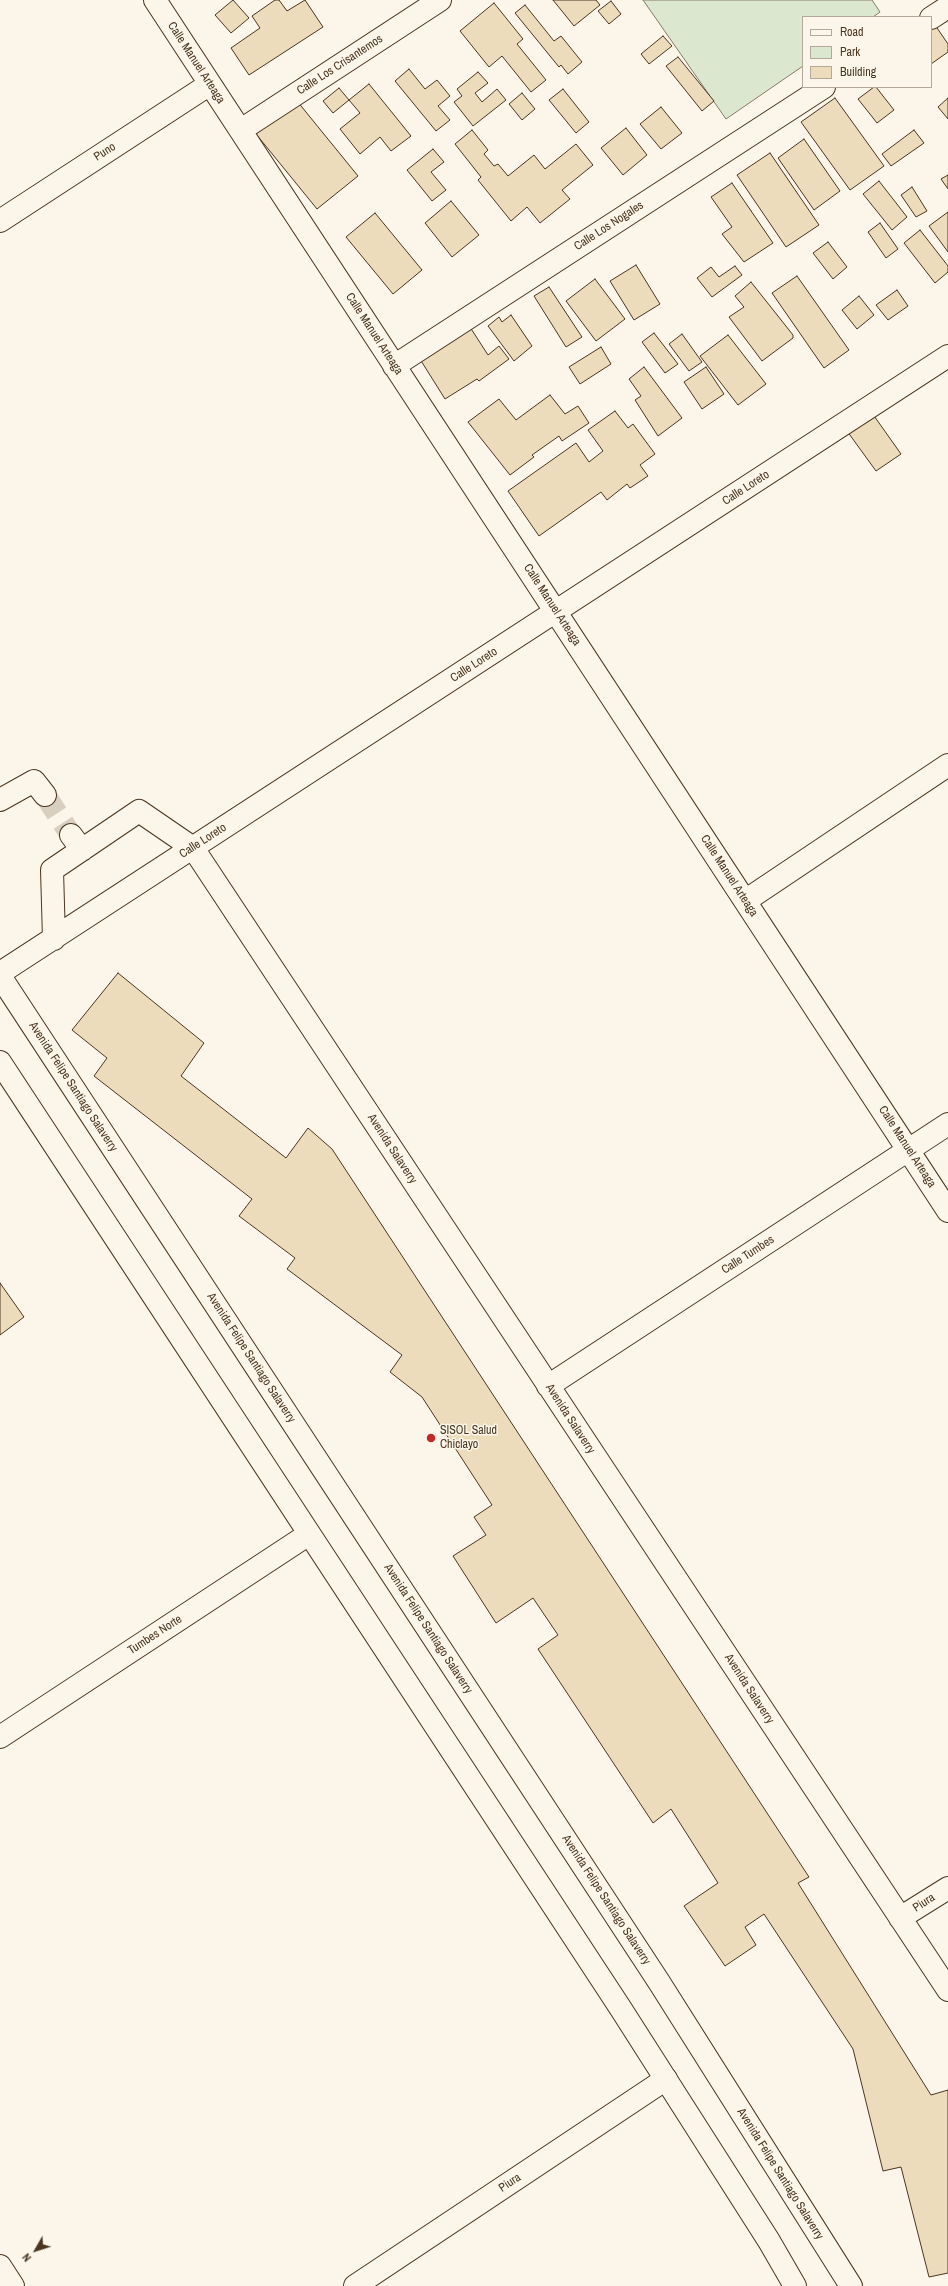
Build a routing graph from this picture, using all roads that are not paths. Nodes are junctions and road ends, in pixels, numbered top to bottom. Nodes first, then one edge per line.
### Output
1 (155, 0) edge
2 (440, 0) edge
3 (948, 7) edge
4 (932, 17) edge
5 (210, 84) junction
6 (822, 88) edge
7 (241, 130) junction
8 (0, 221) edge
9 (948, 356) edge
10 (394, 366) junction
11 (556, 612) junction
12 (948, 765) edge
13 (44, 796) tunnel mouth
14 (0, 800) edge
15 (193, 848) junction
16 (745, 902) junction
17 (54, 939) junction
18 (0, 975) edge
19 (0, 1062) edge
20 (948, 1124) edge
21 (908, 1150) junction
22 (948, 1211) edge
23 (548, 1386) junction
24 (310, 1534) junction
25 (0, 1737) edge
26 (948, 1888) edge
27 (900, 1918) junction
28 (948, 1990) edge
29 (666, 2079) junction
30 (0, 2266) edge
31 (13, 2286) edge
32 (354, 2286) edge
33 (795, 2286) edge
34 (851, 2286) edge

1 - 5 street, Calle Manuel Arteaga
2 - 7 street, Calle Los Crisantemos
3 - 4 street
5 - 7 street, Calle Manuel Arteaga
5 - 8 street, Puno
6 - 10 street, Calle Los Nogales
7 - 10 street, Calle Manuel Arteaga
9 - 11 street, Calle Loreto
10 - 11 street, Calle Manuel Arteaga
11 - 15 street, Calle Loreto
11 - 16 street, Calle Manuel Arteaga
12 - 16 street
13 - 14 street
15 - 17 street, Calle Loreto
15 - 17 street
15 - 23 street, Avenida Salaverry
16 - 21 street, Calle Manuel Arteaga
17 - 18 street, Calle Loreto
18 - 34 street, Avenida Felipe Santiago Salaverry
19 - 24 street
20 - 21 street, Calle Tumbes
21 - 22 street, Calle Manuel Arteaga
21 - 23 street, Calle Tumbes
23 - 27 street, Avenida Salaverry
24 - 25 street, Tumbes Norte
24 - 29 street
26 - 27 street, Piura
27 - 28 street, Avenida Salaverry
29 - 32 street, Piura
29 - 33 street
30 - 31 street

